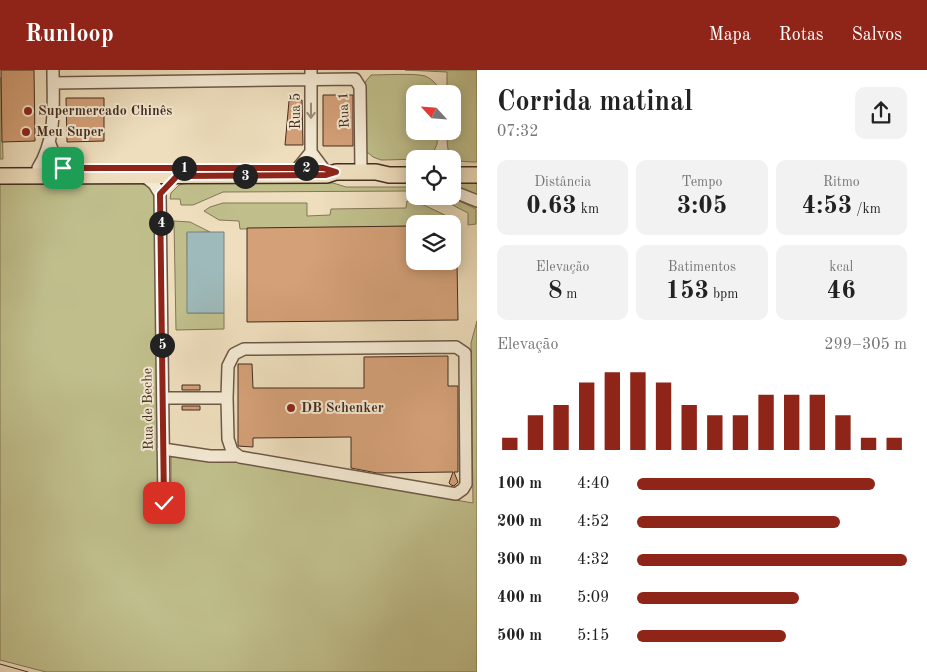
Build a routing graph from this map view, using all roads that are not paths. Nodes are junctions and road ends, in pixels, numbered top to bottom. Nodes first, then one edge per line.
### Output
1 (53, 70) edge
2 (355, 74) edge
3 (311, 75) edge
4 (53, 83) junction
5 (50, 144) junction
6 (311, 152) junction
7 (406, 167) edge
8 (461, 167) edge
9 (477, 167) edge
10 (0, 168) edge
11 (38, 168) junction
12 (63, 168) junction
13 (298, 168) junction
14 (329, 170) junction
15 (368, 172) junction
16 (0, 175) edge
17 (406, 175) edge
18 (461, 175) edge
19 (477, 175) edge
20 (144, 176) junction
21 (177, 176) junction
22 (160, 194) junction
23 (461, 195) edge
24 (477, 201) edge
25 (163, 398) junction
26 (227, 398) junction
27 (163, 449) junction
28 (238, 456) junction
29 (164, 503) dead end

1 - 4 street
2 - 3 street, Rua 1
2 - 15 street, Rua 1
3 - 4 street, Rua 1
3 -> 6 street, Rua 5
4 - 5 street
5 - 11 street
5 - 12 street
6 - 13 street
6 - 14 street
7 - 15 main road
8 - 9 main road
10 - 11 main road
11 - 12 main road
11 - 16 main road
12 - 13 main road
13 - 14 main road
14 - 15 main road
14 - 21 main road
15 - 17 main road
16 - 20 main road
18 - 19 main road
20 - 21 main road
20 - 22 street
21 - 22 street
22 - 25 street, Rua de Beche
23 - 24 street
25 - 26 street
25 - 27 street, Rua de Beche
26 - 28 street
26 - 28 street
27 - 28 street
27 - 29 street, Rua de Beche

